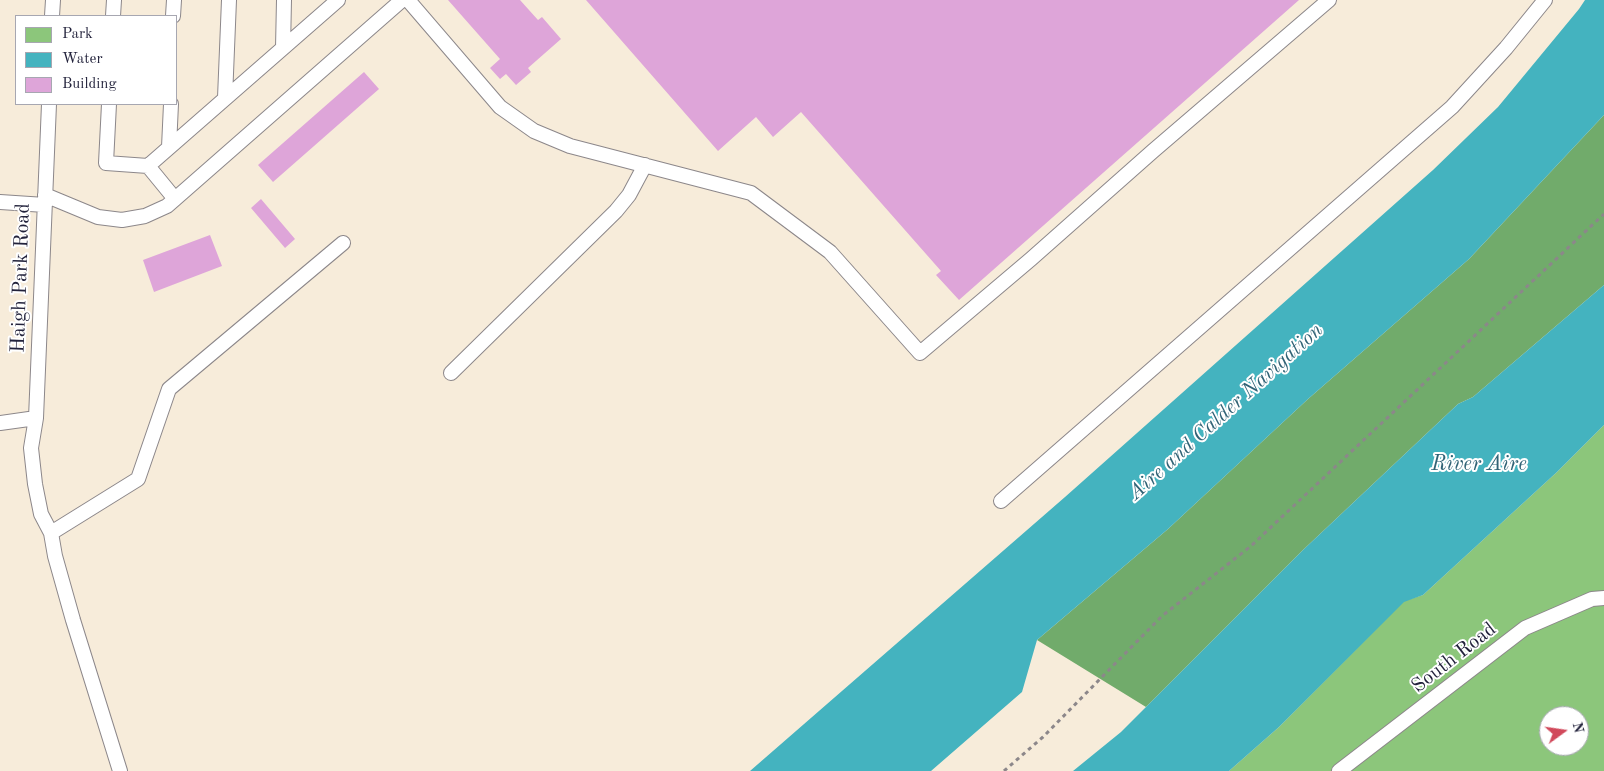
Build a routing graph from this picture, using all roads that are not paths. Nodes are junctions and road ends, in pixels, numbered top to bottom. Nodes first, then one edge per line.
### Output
1 (53, 0) edge
2 (114, 0) edge
3 (174, 0) edge
4 (229, 0) edge
5 (284, 0) edge
6 (338, 0) edge
7 (402, 0) edge
8 (408, 0) edge
9 (1329, 0) edge
10 (1545, 0) edge
11 (52, 15) edge
12 (113, 15) edge
13 (174, 15) edge
14 (282, 48) junction
15 (225, 98) junction
16 (49, 105) edge
17 (109, 105) edge
18 (171, 105) edge
19 (169, 147) junction
20 (645, 165) junction
21 (148, 166) junction
22 (175, 199) junction
23 (45, 200) junction
24 (0, 202) edge
25 (343, 243) dead end
26 (451, 373) dead end
27 (36, 418) junction
28 (0, 423) edge
29 (1001, 501) dead end
30 (50, 533) junction
31 (1604, 598) edge
32 (120, 771) edge
33 (1339, 771) edge

1 - 11 lane
2 - 12 lane
3 - 13 lane
4 - 15 lane
5 - 14 lane
6 - 14 lane
7 - 22 lane
8 - 20 lane
9 - 20 lane
10 - 29 lane
14 - 15 lane
15 - 19 lane
16 - 23 lane, Haigh Park Road
17 - 21 lane
18 - 19 lane
19 - 21 lane
20 - 26 lane
21 - 22 lane
22 - 23 lane
23 - 24 lane
23 - 27 lane, Haigh Park Road
25 - 30 lane
27 - 28 lane
27 - 30 lane, Haigh Park Road
30 - 32 lane, Haigh Park Road
31 - 33 lane, South Road

